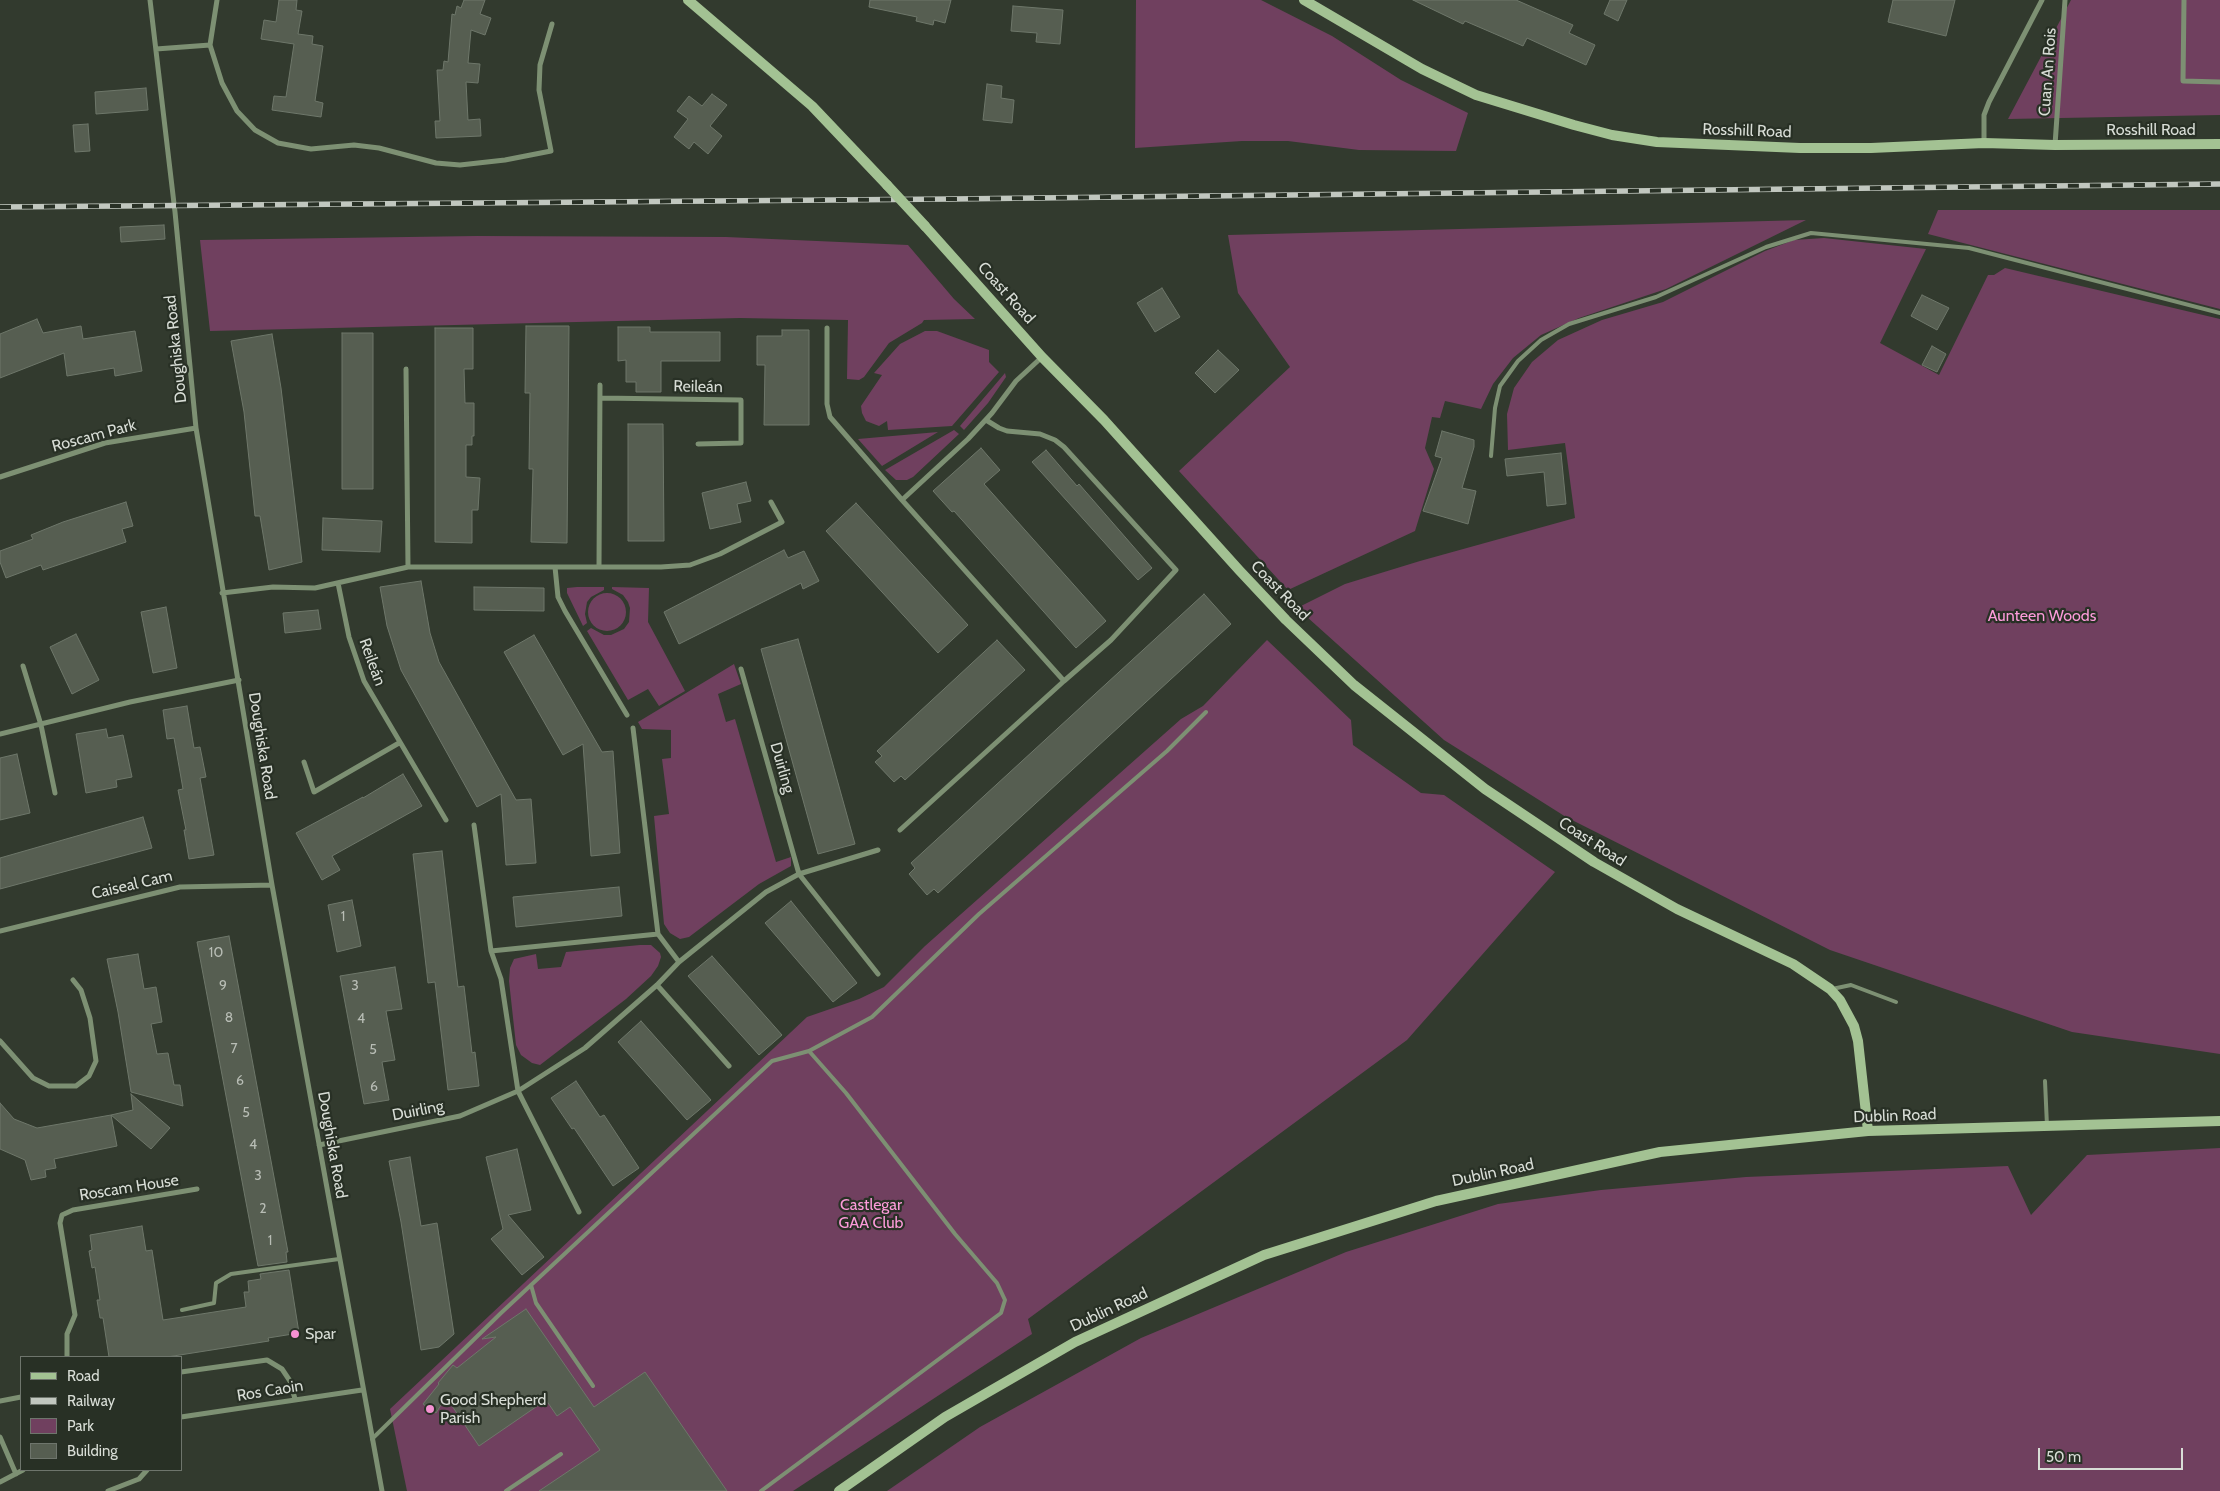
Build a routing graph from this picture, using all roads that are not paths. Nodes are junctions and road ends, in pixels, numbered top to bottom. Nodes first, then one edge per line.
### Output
1 (150, 0) edge
2 (217, 0) edge
3 (688, 0) edge
4 (1304, 0) edge
5 (2042, 0) edge
6 (2065, 0) edge
7 (2184, 0) edge
8 (552, 24) dead end
9 (210, 45) junction
10 (156, 48) junction
11 (2220, 82) edge
12 (1984, 144) junction
13 (2220, 144) edge
14 (2055, 146) junction
15 (2220, 313) edge
16 (827, 328) dead end
17 (1042, 357) junction
18 (406, 369) dead end
19 (600, 385) dead end
20 (600, 398) junction
21 (986, 420) junction
22 (196, 428) junction
23 (698, 444) dead end
24 (1490, 456) dead end
25 (0, 477) edge
26 (902, 500) junction
27 (771, 502) dead end
28 (554, 567) junction
29 (599, 567) junction
30 (408, 568) junction
31 (338, 583) junction
32 (222, 593) junction
33 (23, 666) dead end
34 (741, 669) dead end
35 (239, 680) junction
36 (1064, 681) junction
37 (1206, 712) dead end
38 (627, 714) dead end
39 (41, 725) junction
40 (633, 728) dead end
41 (0, 734) edge
42 (399, 743) junction
43 (304, 762) dead end
44 (55, 793) dead end
45 (446, 820) dead end
46 (474, 825) dead end
47 (900, 830) dead end
48 (878, 850) dead end
49 (799, 874) junction
50 (272, 885) junction
51 (0, 931) edge
52 (658, 934) junction
53 (491, 951) junction
54 (679, 962) junction
55 (878, 974) dead end
56 (73, 980) dead end
57 (657, 985) junction
58 (1830, 989) junction
59 (1896, 1002) dead end
60 (0, 1041) edge
61 (809, 1051) junction
62 (729, 1066) dead end
63 (2045, 1081) dead end
64 (518, 1091) junction
65 (2220, 1121) edge
66 (2047, 1127) junction
67 (1868, 1131) junction
68 (319, 1144) junction
69 (197, 1189) dead end
70 (579, 1212) dead end
71 (339, 1259) junction
72 (531, 1285) junction
73 (182, 1310) dead end
74 (67, 1356) edge
75 (182, 1372) edge
76 (594, 1386) dead end
77 (362, 1390) junction
78 (20, 1397) edge
79 (295, 1399) junction
80 (0, 1401) edge
81 (182, 1417) edge
82 (0, 1437) edge
83 (372, 1439) junction
84 (561, 1454) dead end
85 (21, 1471) edge
86 (146, 1471) edge
87 (16, 1474) junction
88 (0, 1482) edge
89 (108, 1491) edge
90 (382, 1491) edge
91 (506, 1491) edge
92 (760, 1491) edge
93 (839, 1491) edge

1 - 10 street, Doughiska Road
2 - 9 street
3 - 17 main road, Coast Road, bridge
4 - 12 main road, Rosshill Road
5 - 12 street
6 - 14 street, Cuan An Rois
7 - 11 street
8 - 9 street
9 - 10 street
10 - 22 street, Doughiska Road
12 - 14 main road, Rosshill Road
13 - 14 main road, Rosshill Road
15 - 24 lane
16 - 26 street
17 - 21 street
17 - 58 main road, Coast Road
18 - 30 street
19 - 20 street
20 - 23 street, Reileán
20 - 29 street
21 - 26 street
21 - 36 street
22 - 25 street, Roscam Park
22 - 32 street, Doughiska Road
26 - 36 street
27 - 29 street
28 - 29 street
28 - 30 street
28 - 38 street
30 - 31 street
31 - 32 street
31 - 42 street, Reileán
32 - 35 street, Doughiska Road
33 - 39 street
34 - 49 street, Duirling
35 - 39 street
35 - 50 street, Doughiska Road
36 - 47 street
37 - 61 lane
39 - 41 street
39 - 44 street
40 - 52 street
42 - 43 street
42 - 45 street, Reileán
46 - 53 street
48 - 49 street, Duirling
49 - 54 street, Duirling
49 - 55 street, Duirling
50 - 51 street, Caiseal Cam
50 - 68 street, Doughiska Road
52 - 53 street
52 - 54 street
53 - 64 street
54 - 57 street, Duirling
56 - 60 street
57 - 62 street
57 - 64 street, Duirling
58 - 59 lane
58 - 67 main road, Coast Road
61 - 72 lane
61 - 92 lane
63 - 66 lane
64 - 68 street, Duirling
64 - 70 street
65 - 66 main road, Dublin Road
66 - 67 main road, Dublin Road
67 - 93 main road, Dublin Road
68 - 71 street, Doughiska Road
69 - 74 street, Roscam House
71 - 73 lane
71 - 77 street, Doughiska Road
72 - 76 lane
72 - 83 lane
75 - 79 street
77 - 79 street, Ros Caoin
77 - 83 street, Doughiska Road
78 - 80 street
79 - 81 street, Ros Caoin
82 - 87 street
83 - 90 street, Doughiska Road
84 - 91 lane
85 - 87 street
86 - 89 street
87 - 88 street

